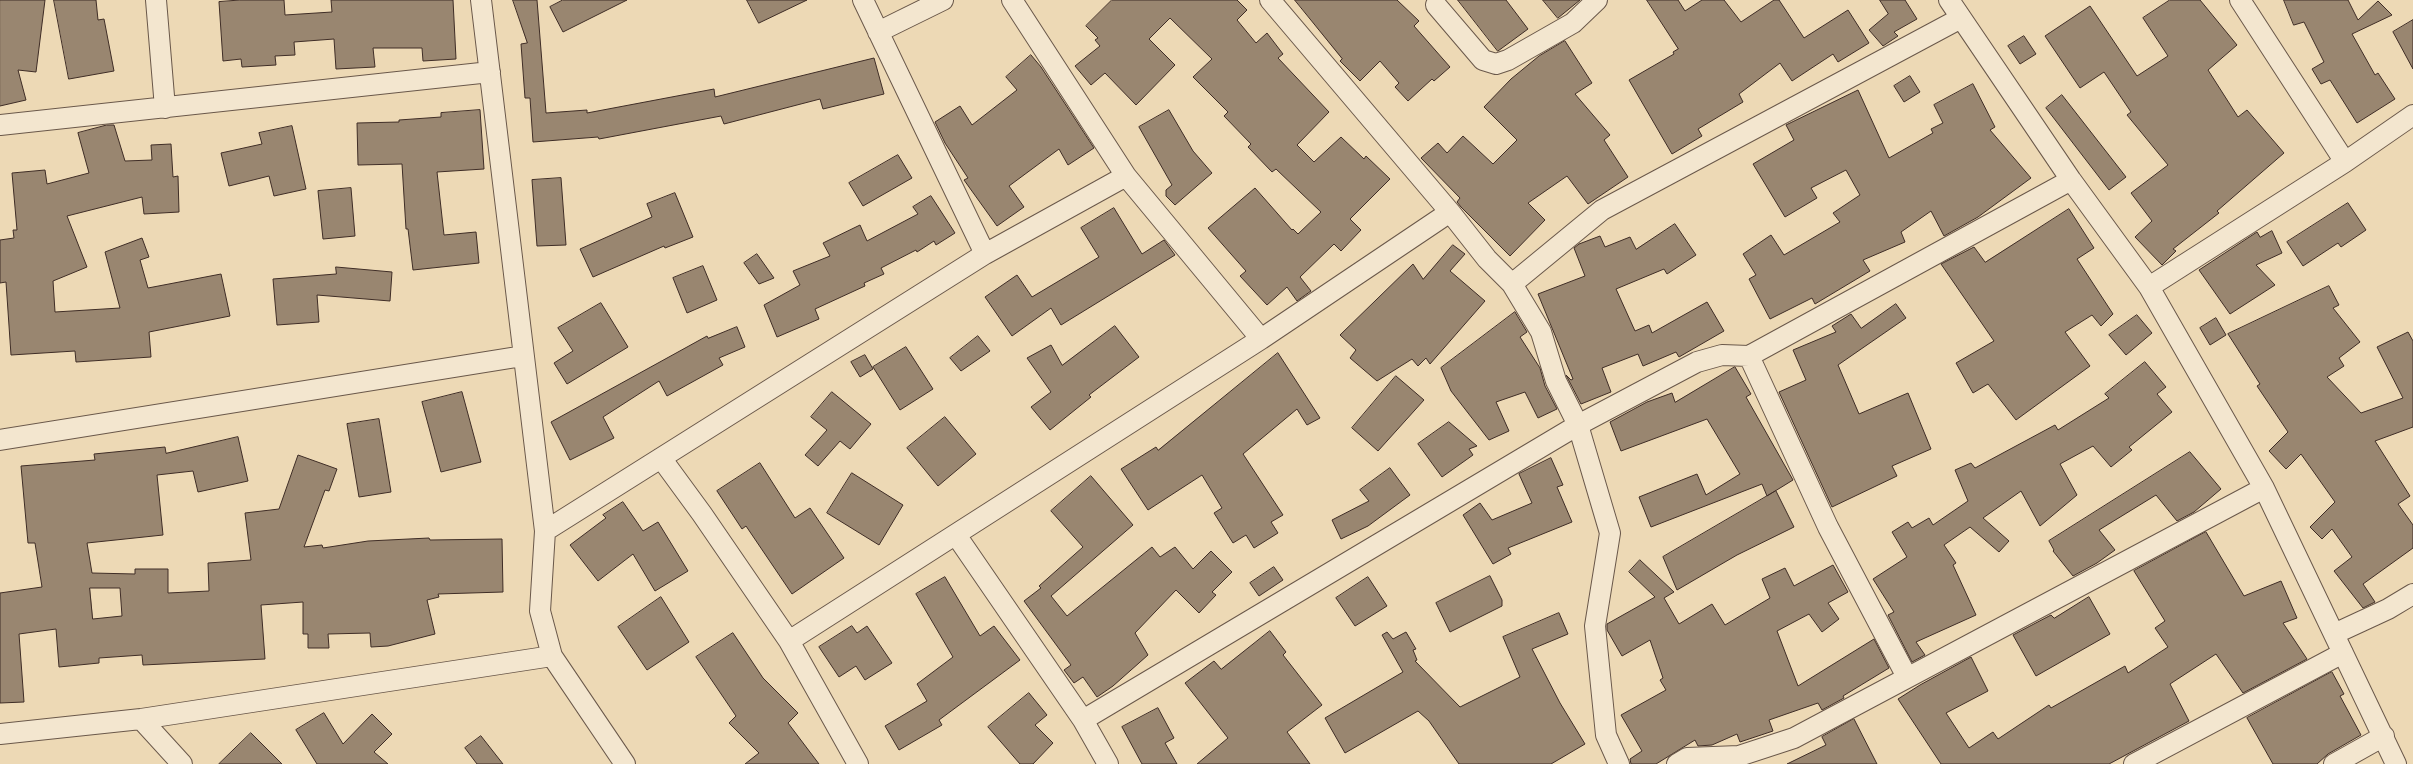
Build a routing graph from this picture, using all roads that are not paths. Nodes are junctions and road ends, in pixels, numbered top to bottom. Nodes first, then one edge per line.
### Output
1 (156, 0) edge
2 (481, 0) edge
3 (863, 0) edge
4 (943, 0) edge
5 (1012, 0) edge
6 (1270, 0) edge
7 (1597, 0) edge
8 (1949, 0) edge
9 (2240, 0) edge
10 (1436, 5) dead end
11 (1961, 18) junction
12 (878, 32) junction
13 (490, 72) junction
14 (165, 108) junction
15 (2413, 115) edge
16 (0, 125) edge
17 (2345, 162) junction
18 (1126, 176) junction
19 (2071, 180) junction
20 (1450, 212) junction
21 (985, 254) junction
22 (1512, 284) junction
23 (2149, 287) junction
24 (1260, 340) junction
25 (523, 356) junction
26 (1749, 356) junction
27 (1578, 425) junction
28 (0, 440) edge
29 (661, 458) junction
30 (2264, 488) junction
31 (545, 531) junction
32 (956, 534) junction
33 (2413, 594) edge
34 (2334, 634) junction
35 (789, 641) junction
36 (2343, 653) junction
37 (552, 656) junction
38 (1907, 677) junction
39 (141, 719) junction
40 (1083, 720) junction
41 (0, 734) edge
42 (2384, 736) junction
43 (182, 764) edge
44 (625, 764) edge
45 (858, 764) edge
46 (1108, 764) edge
47 (1619, 764) edge
48 (1677, 764) edge
49 (2134, 764) edge
50 (2334, 764) edge
51 (2396, 764) edge

1 - 14 street
2 - 13 street
3 - 12 street
4 - 12 street
5 - 18 street
6 - 20 street
7 - 10 street
8 - 11 street
9 - 17 street
11 - 19 street
11 - 22 street
12 - 21 street
13 - 14 street
13 - 25 street
14 - 16 street
15 - 17 street
17 - 23 street
18 - 21 street
18 - 24 street
19 - 23 street
19 - 26 street
20 - 22 street
20 - 24 street
21 - 29 street
22 - 27 street
23 - 30 street
24 - 32 street
25 - 28 street
25 - 31 street
26 - 27 street
26 - 38 street
27 - 40 street
27 - 47 street
29 - 31 street
29 - 35 street
30 - 34 street
30 - 38 street
31 - 37 street
32 - 35 street
32 - 40 street
33 - 34 street
34 - 36 street
35 - 45 street
36 - 42 street
36 - 49 street
37 - 39 street
37 - 44 street
38 - 48 street
39 - 41 street
39 - 43 street
40 - 46 street
42 - 50 street
42 - 51 street

